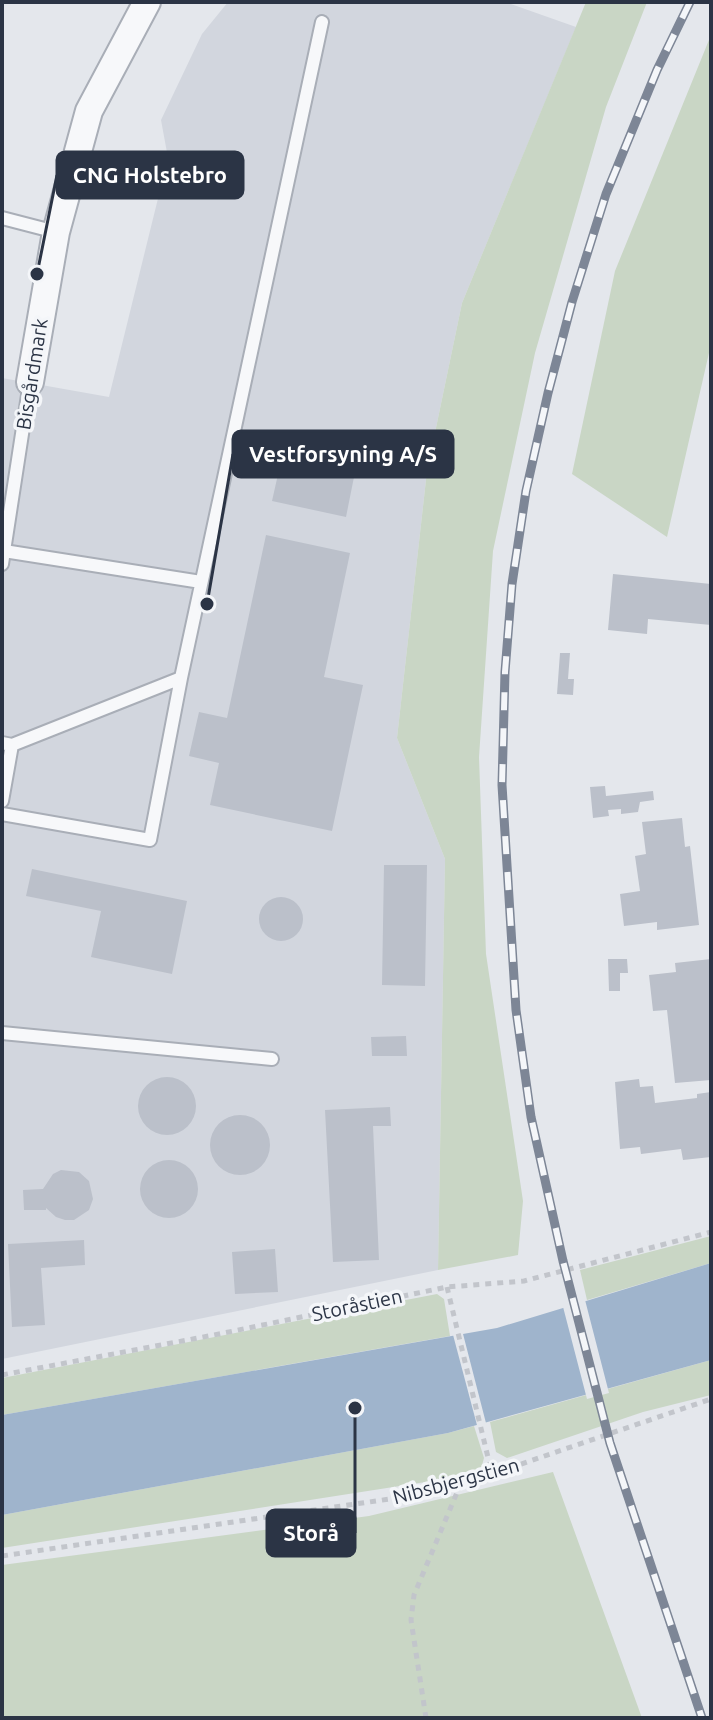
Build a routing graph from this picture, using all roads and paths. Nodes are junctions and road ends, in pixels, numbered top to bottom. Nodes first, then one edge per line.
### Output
1 (147, 2) edge
2 (322, 22) dead end
3 (2, 218) edge
4 (56, 232) junction
5 (30, 382) joint
6 (3, 558) edge
7 (201, 582) junction
8 (181, 678) junction
9 (7, 744) edge
10 (2, 801) edge
11 (2, 814) edge
12 (2, 1033) edge
13 (272, 1059) dead end
14 (711, 1232) edge
15 (447, 1287) junction
16 (2, 1375) edge
17 (711, 1399) edge
18 (492, 1474) junction
19 (461, 1482) junction
20 (2, 1556) edge
21 (426, 1718) edge

1 - 4 street, Bisgårdmark
2 - 7 lane
3 - 4 lane
4 - 5 street, Bisgårdmark
5 - 6 lane, Bisgårdmark
6 - 7 lane
7 - 8 lane
8 - 9 lane
8 - 11 lane
9 - 10 lane
12 - 13 lane
14 - 15 path, Storåstien
15 - 16 path, Storåstien
15 - 18 path
17 - 18 path, Nibsbjergstien
18 - 19 path, Nibsbjergstien
19 - 20 path, Nibsbjergstien
19 - 21 path

